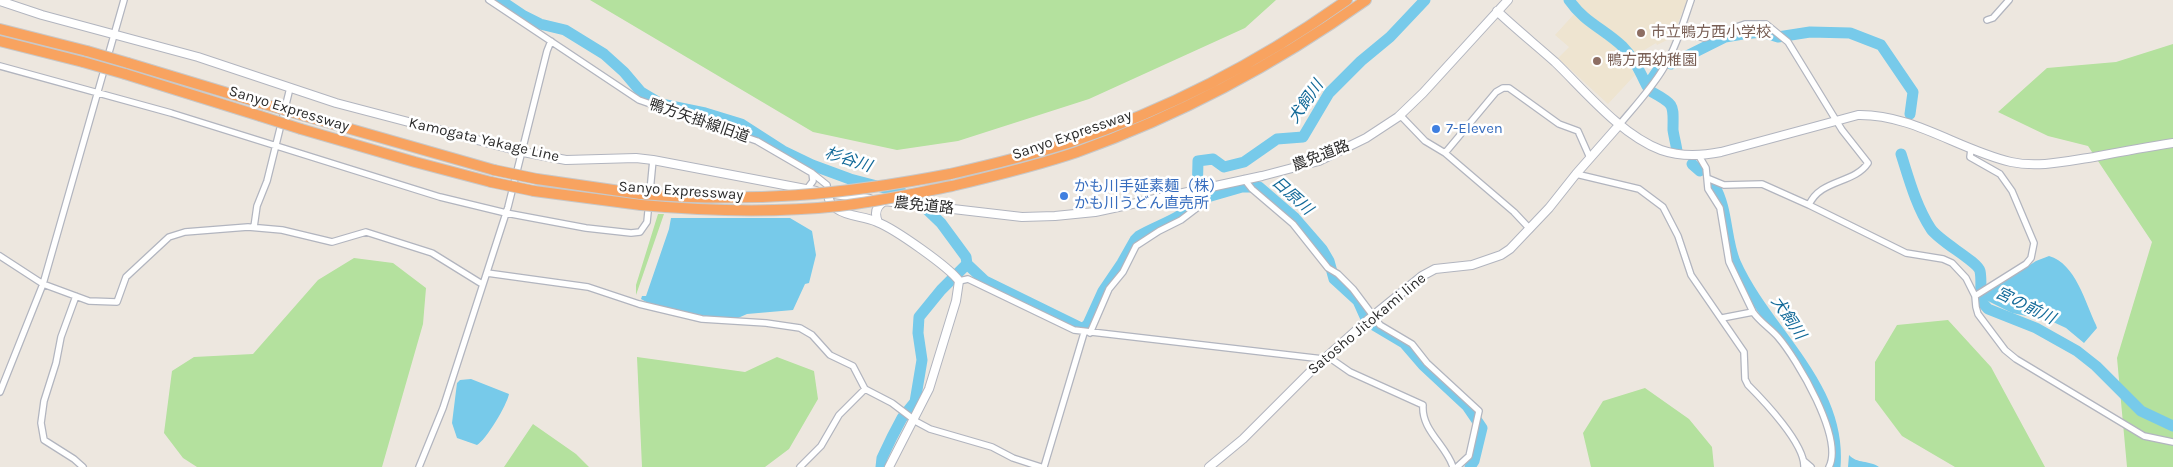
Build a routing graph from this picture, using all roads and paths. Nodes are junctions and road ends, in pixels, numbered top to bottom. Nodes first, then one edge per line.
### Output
1 (124, 0) edge
2 (489, 0) edge
3 (1346, 0) edge
4 (1366, 0) edge
5 (1508, 0) edge
6 (1691, 0) edge
7 (2009, 0) edge
8 (0, 1) edge
9 (1497, 11) junction
10 (1986, 20) dead end
11 (0, 29) edge
12 (1681, 30) junction
13 (114, 34) junction
14 (0, 41) edge
15 (552, 41) junction
16 (0, 66) edge
17 (290, 88) junction
18 (97, 92) junction
19 (1400, 115) junction
20 (1836, 120) junction
21 (1620, 124) junction
22 (2173, 143) edge
23 (276, 146) junction
24 (1971, 149) junction
25 (522, 152) junction
26 (1445, 154) junction
27 (1699, 156) junction
28 (1590, 158) junction
29 (653, 160) junction
30 (812, 172) junction
31 (1576, 174) junction
32 (1707, 178) junction
33 (1246, 181) junction
34 (807, 189) junction
35 (1200, 190) junction
36 (828, 193) junction
37 (885, 201) junction
38 (1809, 205) junction
39 (506, 213) junction
40 (878, 222) junction
41 (254, 227) junction
42 (1530, 229) junction
43 (0, 256) edge
44 (487, 273) junction
45 (956, 278) junction
46 (43, 284) junction
47 (482, 284) junction
48 (76, 296) junction
49 (1976, 296) junction
50 (1753, 312) junction
51 (1722, 318) junction
52 (1369, 319) junction
53 (1087, 333) junction
54 (1325, 358) junction
55 (865, 389) junction
56 (0, 392) edge
57 (912, 419) junction
58 (2173, 442) edge
59 (1804, 464) edge
60 (82, 467) edge
61 (419, 467) edge
62 (800, 467) edge
63 (889, 467) edge
64 (1043, 467) edge
65 (1209, 467) edge
66 (1453, 467) edge
67 (1457, 467) edge
68 (1811, 467) edge
69 (1829, 467) edge

1 - 13 street
2 - 15 street, 鴨方矢掛線旧道
3 - 11 highway, Sanyo Expressway, bridge
4 - 14 highway, Sanyo Expressway, bridge
5 - 9 main road, 農免道路
6 - 12 street
7 - 10 street
8 - 13 main road, Kamogata Yakage Line
9 - 19 main road, 農免道路
9 - 21 main road
12 - 20 street
12 - 21 street
13 - 17 main road, Kamogata Yakage Line
13 - 18 street
15 - 25 street
15 - 30 street, 鴨方矢掛線旧道
16 - 18 street
17 - 23 street
17 - 25 main road, Kamogata Yakage Line
18 - 23 street
18 - 46 street
19 - 26 street
19 - 33 main road, 農免道路
20 - 24 main road
20 - 27 main road
20 - 38 street
21 - 27 main road
21 - 28 main road, Satosho Jitokami line
22 - 24 main road
23 - 39 street
23 - 41 street
24 - 49 street
25 - 29 main road, Kamogata Yakage Line
25 - 39 street
26 - 28 street
26 - 42 street
27 - 32 street
28 - 31 main road, Satosho Jitokami line
29 - 34 main road, Kamogata Yakage Line
29 - 39 street
30 - 34 street
30 - 36 street, 鴨方矢掛線旧道
31 - 42 main road, Satosho Jitokami line
31 - 51 street
32 - 38 street
32 - 50 street
33 - 35 main road, 農免道路
33 - 52 street
34 - 36 main road, Kamogata Yakage Line
35 - 37 main road, 農免道路
35 - 53 street
36 - 37 main road, 農免道路
36 - 40 main road
37 - 40 main road
38 - 49 street
39 - 44 street
40 - 45 main road
41 - 47 street
41 - 48 street
42 - 52 main road, Satosho Jitokami line
43 - 46 street
44 - 47 street
44 - 55 street
45 - 53 street
45 - 57 main road
46 - 48 street
46 - 56 street
47 - 61 street
48 - 60 street
49 - 58 street
50 - 51 street
50 - 69 street
51 - 59 street
52 - 54 main road, Satosho Jitokami line
52 - 67 street
53 - 54 street
53 - 64 street
54 - 65 main road, Satosho Jitokami line
54 - 66 street
55 - 57 street
55 - 62 street
57 - 63 main road
57 - 64 street
59 - 68 street

